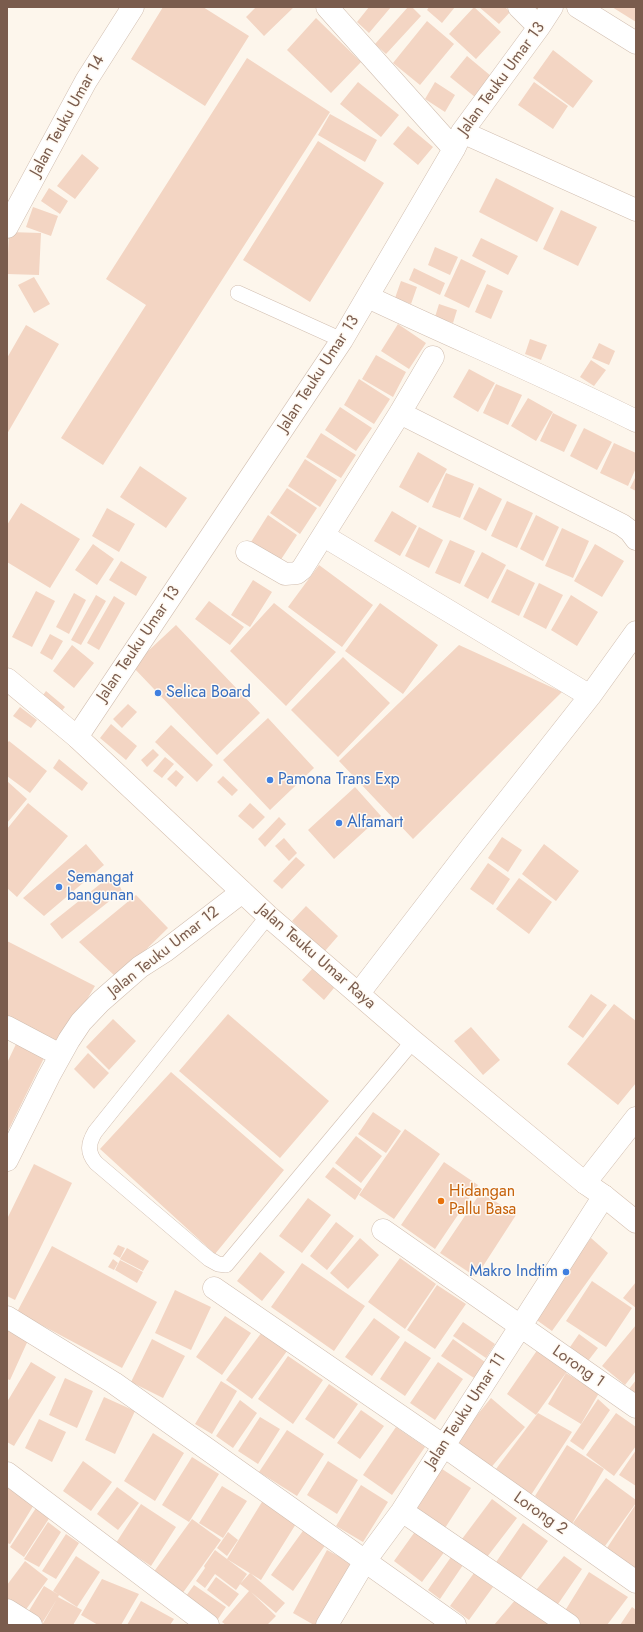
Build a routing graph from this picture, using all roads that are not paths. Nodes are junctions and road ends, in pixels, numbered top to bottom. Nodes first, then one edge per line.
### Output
1 (133, 7) edge
2 (327, 7) edge
3 (519, 7) edge
4 (552, 7) edge
5 (578, 7) edge
6 (540, 27) junction
7 (636, 43) edge
8 (458, 140) junction
9 (636, 210) edge
10 (7, 227) edge
11 (238, 293) dead end
12 (368, 297) junction
13 (342, 340) junction
14 (433, 357) dead end
15 (400, 413) junction
16 (636, 421) edge
17 (324, 536) junction
18 (636, 539) edge
19 (247, 552) dead end
20 (636, 632) edge
21 (7, 679) edge
22 (590, 696) junction
23 (77, 737) junction
24 (242, 892) junction
25 (268, 916) junction
26 (359, 993) junction
27 (7, 1027) edge
28 (413, 1041) junction
29 (60, 1055) junction
30 (636, 1118) edge
31 (7, 1160) edge
32 (585, 1184) junction
33 (604, 1196) junction
34 (636, 1222) edge
35 (383, 1230) dead end
36 (214, 1288) dead end
37 (7, 1317) edge
38 (521, 1327) junction
39 (636, 1407) edge
40 (444, 1446) junction
41 (7, 1473) edge
42 (402, 1510) junction
43 (365, 1562) junction
44 (636, 1582) edge
45 (7, 1610) edge
46 (30, 1625) edge
47 (208, 1625) edge
48 (326, 1625) edge
49 (455, 1625) edge
50 (569, 1625) edge

1 - 10 street, Jalan Teuku Umar 14
2 - 8 street
3 - 6 street
4 - 6 street, Jalan Teuku Umar 13
5 - 7 street
6 - 8 street, Jalan Teuku Umar 13
8 - 9 street
8 - 12 street, Jalan Teuku Umar 13
11 - 13 lane
12 - 13 street, Jalan Teuku Umar 13
12 - 16 street
13 - 23 street, Jalan Teuku Umar 13
14 - 15 street
15 - 17 street
15 - 18 street
17 - 19 street
17 - 22 street
20 - 22 street
21 - 23 street, Jalan Teuku Umar Raya
22 - 26 street
23 - 24 street, Jalan Teuku Umar Raya
24 - 25 street, Jalan Teuku Umar Raya
24 - 29 street, Jalan Teuku Umar 12
25 - 26 street, Jalan Teuku Umar Raya
25 - 28 lane
26 - 28 street, Jalan Teuku Umar Raya
27 - 29 street
28 - 32 street, Jalan Teuku Umar Raya
29 - 31 street, Jalan Teuku Umar 12
30 - 32 street
32 - 33 street, Jalan Teuku Umar Raya
33 - 34 street, Jalan Teuku Umar Raya
33 - 38 street, Jalan Teuku Umar 11
35 - 38 street, Lorong 1
36 - 40 street, Lorong 2
37 - 43 street
38 - 39 street, Lorong 1
38 - 40 street, Jalan Teuku Umar 11
40 - 42 street, Jalan Teuku Umar 11
40 - 44 street, Lorong 2
41 - 47 street
42 - 43 street, Jalan Teuku Umar 11
42 - 50 street
43 - 48 street, Jalan Teuku Umar 11
43 - 49 street
45 - 46 street

